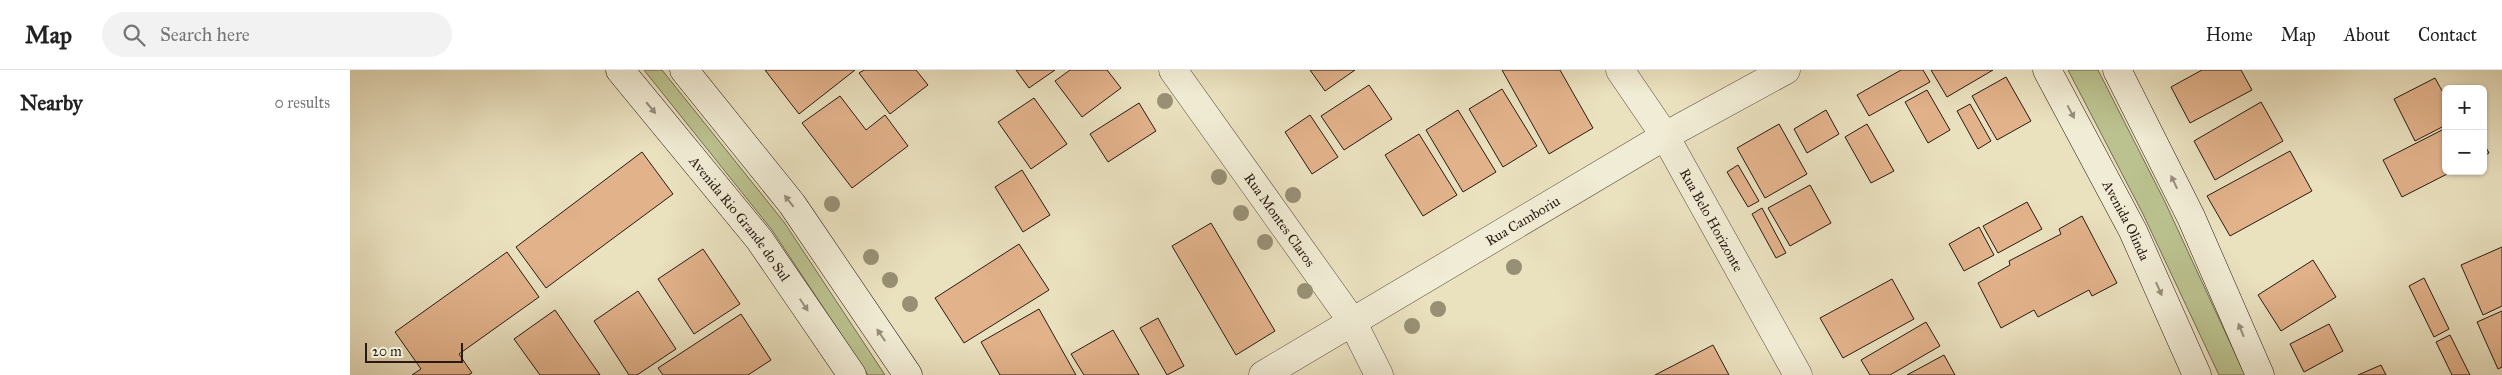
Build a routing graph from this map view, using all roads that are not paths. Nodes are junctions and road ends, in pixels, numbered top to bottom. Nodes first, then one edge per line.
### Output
1 (620, 70) edge
2 (684, 70) edge
3 (1173, 70) edge
4 (1620, 70) edge
5 (1786, 70) edge
6 (2047, 70) edge
7 (2117, 70) edge
8 (1665, 136) junction
9 (1352, 321) junction
10 (852, 375) edge
11 (908, 375) edge
12 (1264, 375) edge
13 (1379, 375) edge
14 (1798, 375) edge
15 (2198, 375) edge
16 (2260, 375) edge

1 -> 10 street, Avenida Rio Grande do Sul
11 -> 2 street
3 - 9 street, Rua Montes Claros
4 - 8 street, Rua Belo Horizonte
5 - 8 street, Rua Camboriu
6 -> 15 street, Avenida Olinda
16 -> 7 street
8 - 9 street, Rua Camboriu
8 - 14 street, Rua Belo Horizonte
9 - 12 street, Rua Camboriu
9 - 13 street, Rua Montes Claros

